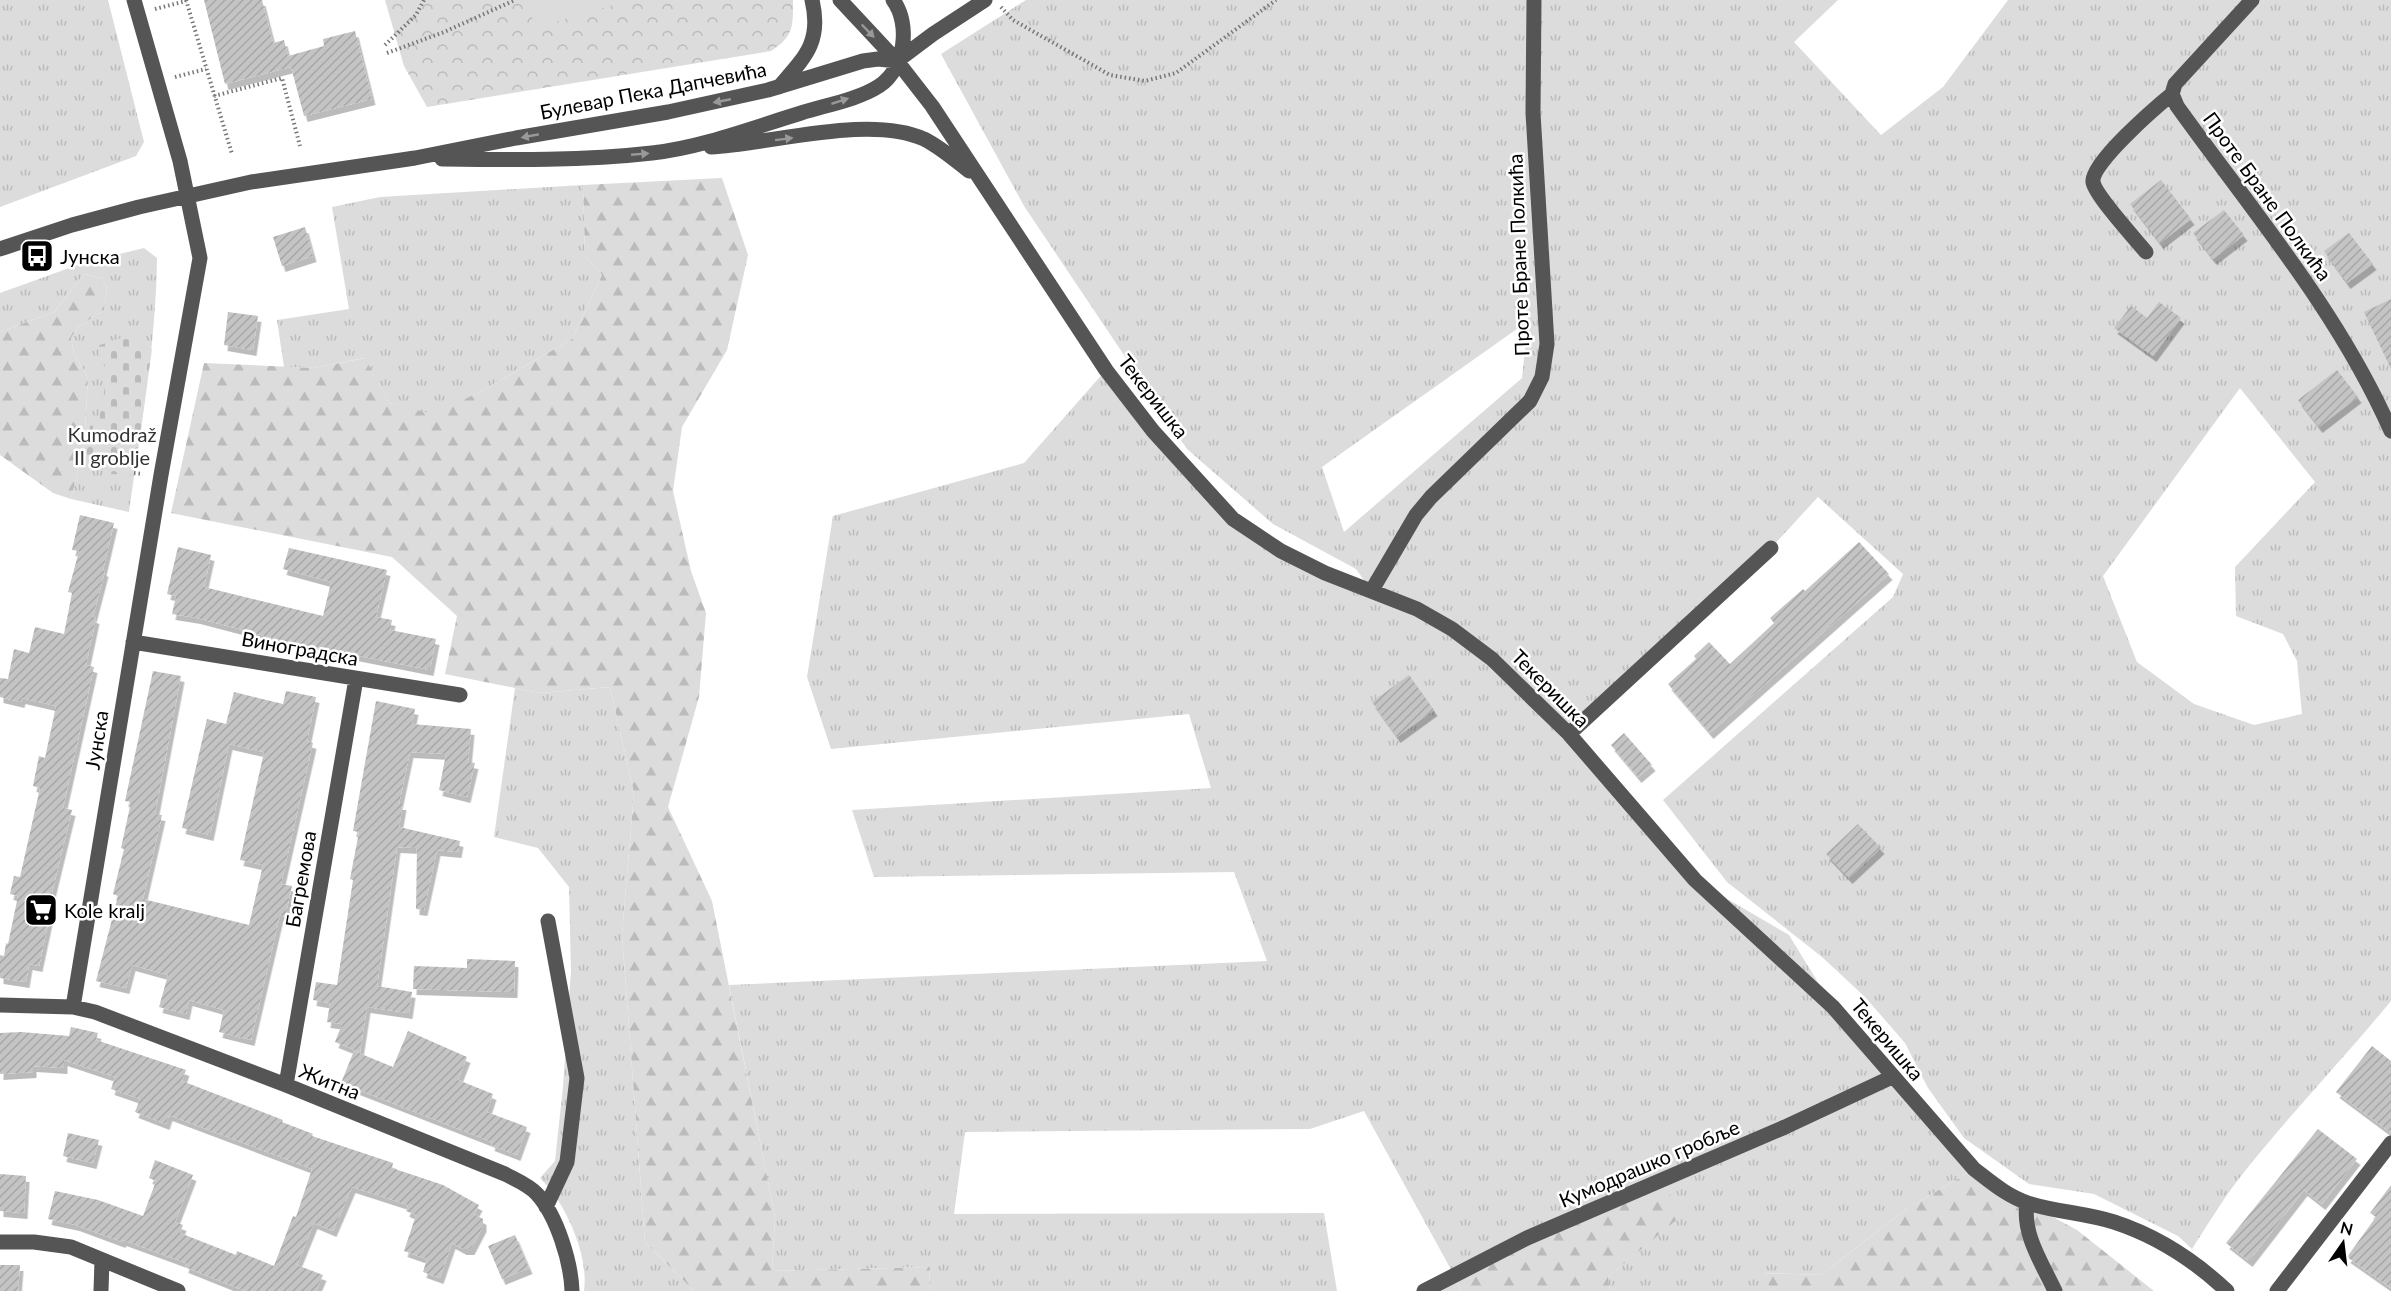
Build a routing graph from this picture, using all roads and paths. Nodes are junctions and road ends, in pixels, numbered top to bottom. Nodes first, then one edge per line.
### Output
1 (186, 0) edge
2 (424, 0) edge
3 (515, 0) edge
4 (812, 0) edge
5 (840, 0) edge
6 (893, 0) edge
7 (985, 0) edge
8 (994, 0) edge
9 (1276, 0) edge
10 (1534, 0) edge
11 (2252, 0) edge
12 (136, 7) edge
13 (385, 45) dead end
14 (387, 53) dead end
15 (897, 61) junction
16 (206, 69) junction
17 (158, 82) junction
18 (779, 87) junction
19 (2172, 94) junction
20 (214, 96) junction
21 (300, 146) dead end
22 (684, 148) junction
23 (232, 154) dead end
24 (415, 158) junction
25 (982, 182) junction
26 (188, 196) junction
27 (0, 249) edge
28 (2146, 252) dead end
29 (2391, 431) edge
30 (134, 473) dead end
31 (142, 474) dead end
32 (1771, 548) dead end
33 (1372, 590) junction
34 (133, 642) junction
35 (356, 679) junction
36 (460, 694) dead end
37 (1569, 734) junction
38 (548, 921) dead end
39 (0, 1005) edge
40 (72, 1007) junction
41 (1892, 1077) junction
42 (286, 1085) junction
43 (2391, 1143) edge
44 (2027, 1203) junction
45 (546, 1207) junction
46 (0, 1242) edge
47 (102, 1260) junction
48 (101, 1291) edge
49 (178, 1291) edge
50 (572, 1291) edge
51 (1424, 1291) edge
52 (2055, 1291) edge
53 (2227, 1291) edge
54 (2277, 1291) edge

1 - 12 path
1 - 16 path
2 - 13 path
3 - 14 path
4 - 18 street
5 -> 15 street
6 - 15 street, Булевар Пека Дапчевића
7 - 15 street
8 - 9 path
10 - 33 street, Проте Бране Полкића
11 - 19 street
12 - 17 street
15 - 18 street, Булевар Пека Дапчевића
22 -> 15 street, Булевар Пека Дапчевића
15 - 25 street, Текеришка
16 - 17 path
16 - 20 path
17 - 26 street
18 -> 24 street, Булевар Пека Дапчевића
19 - 28 street
19 - 29 street, Проте Бране Полкића
20 - 21 path
20 - 23 path
24 -> 22 street, Булевар Пека Дапчевића
22 -> 25 street
24 - 26 street, Булевар Пека Дапчевића
25 - 33 street, Текеришка
26 - 27 street, Булевар Пека Дапчевића
26 - 34 street, Јунска
30 - 31 path
32 - 37 street
33 - 37 street, Текеришка
34 - 35 street, Виноградска
34 - 40 street, Јунска
35 - 36 street, Виноградска
35 - 42 street, Багремова
37 - 41 street, Текеришка
38 - 45 street
39 - 40 street, Житна
40 - 42 street, Житна
41 - 44 street, Текеришка
41 - 51 street, Кумодрашко гробље
42 - 45 street, Житна
43 - 54 street
44 - 52 street
44 - 53 street, Текеришка
45 - 50 street, Житна
46 - 47 street
47 - 48 street
47 - 49 street

